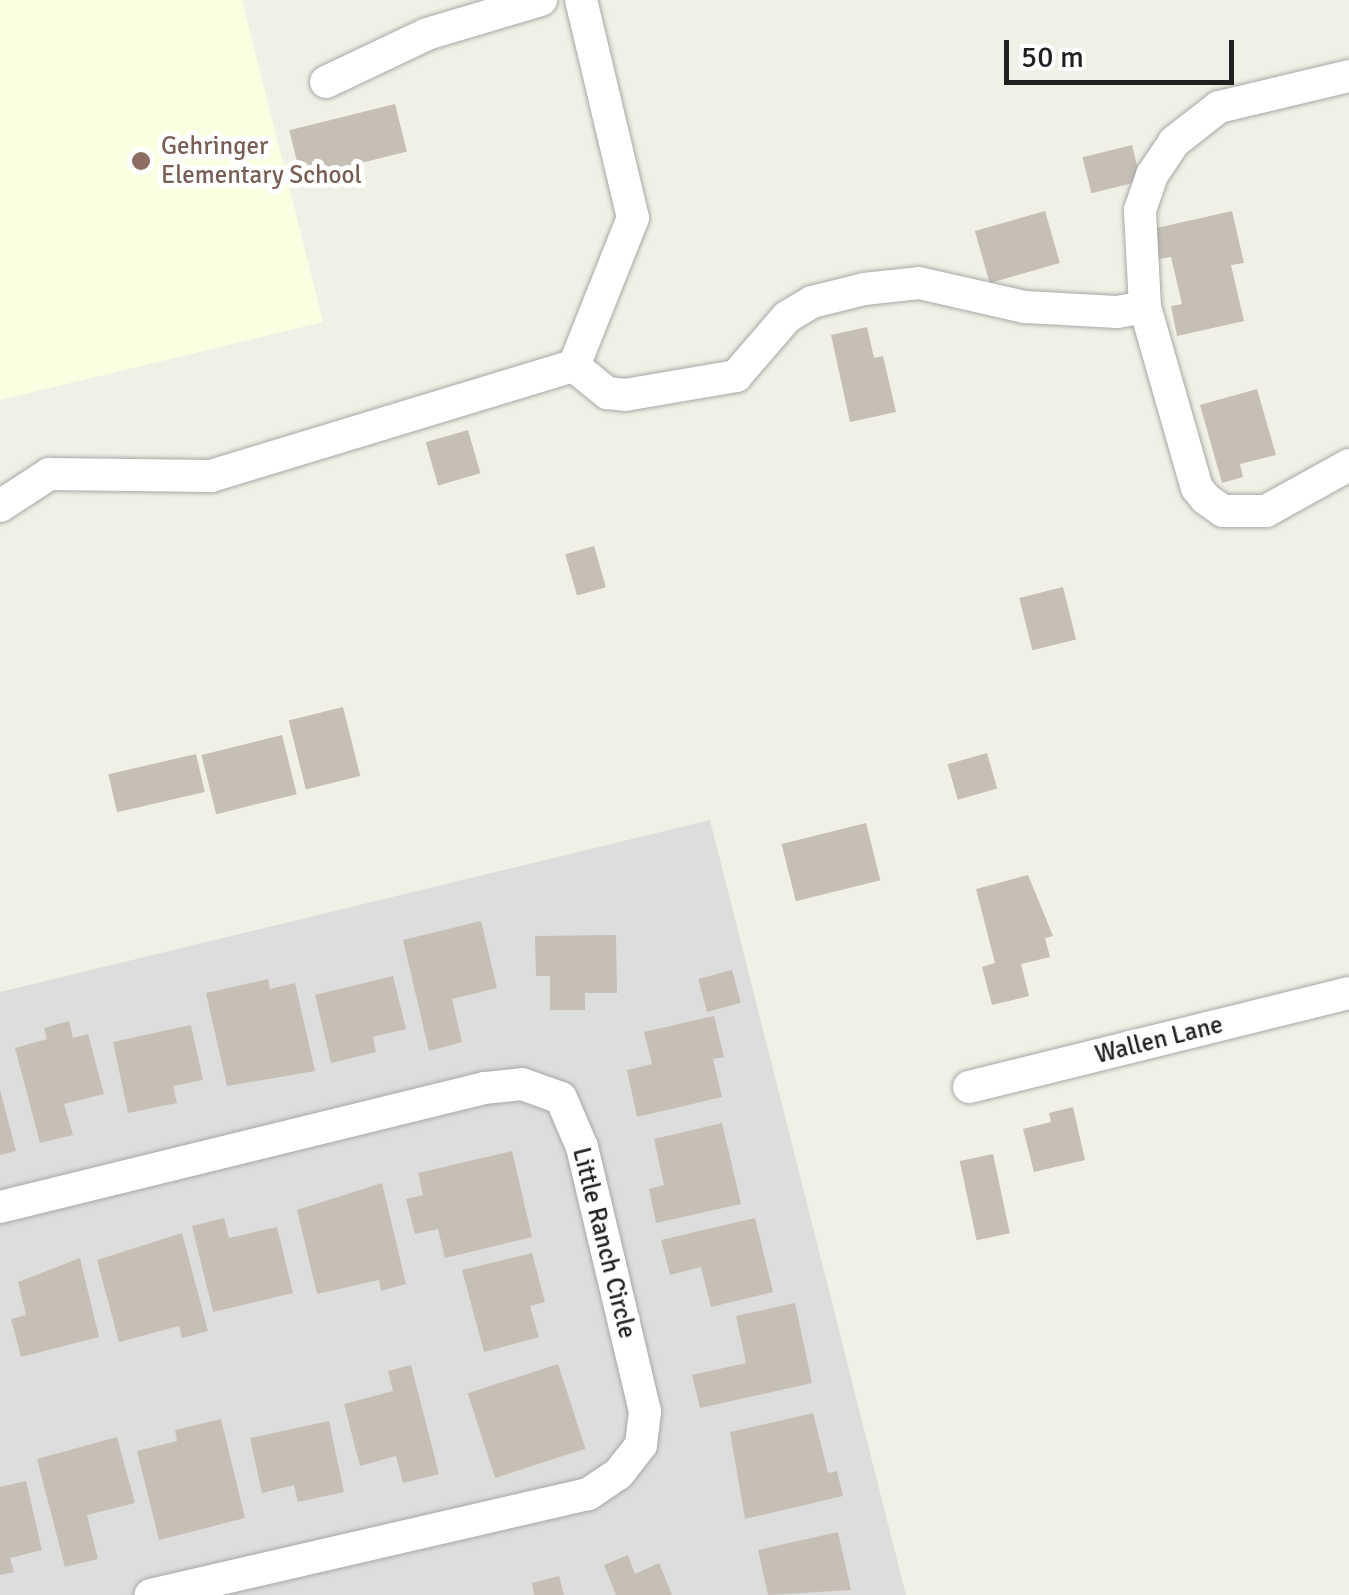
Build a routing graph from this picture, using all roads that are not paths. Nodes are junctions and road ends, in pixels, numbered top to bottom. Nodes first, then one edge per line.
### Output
1 (540, 0) edge
2 (580, 0) edge
3 (1349, 76) edge
4 (326, 82) dead end
5 (1145, 307) junction
6 (574, 366) junction
7 (1349, 465) edge
8 (0, 506) edge
9 (1349, 993) edge
10 (969, 1087) dead end
11 (0, 1207) edge
12 (150, 1595) edge

1 - 4 street
2 - 6 street
3 - 5 street
5 - 6 street
5 - 7 street
6 - 8 street
9 - 10 street, Wallen Lane
11 - 12 street, Little Ranch Circle

